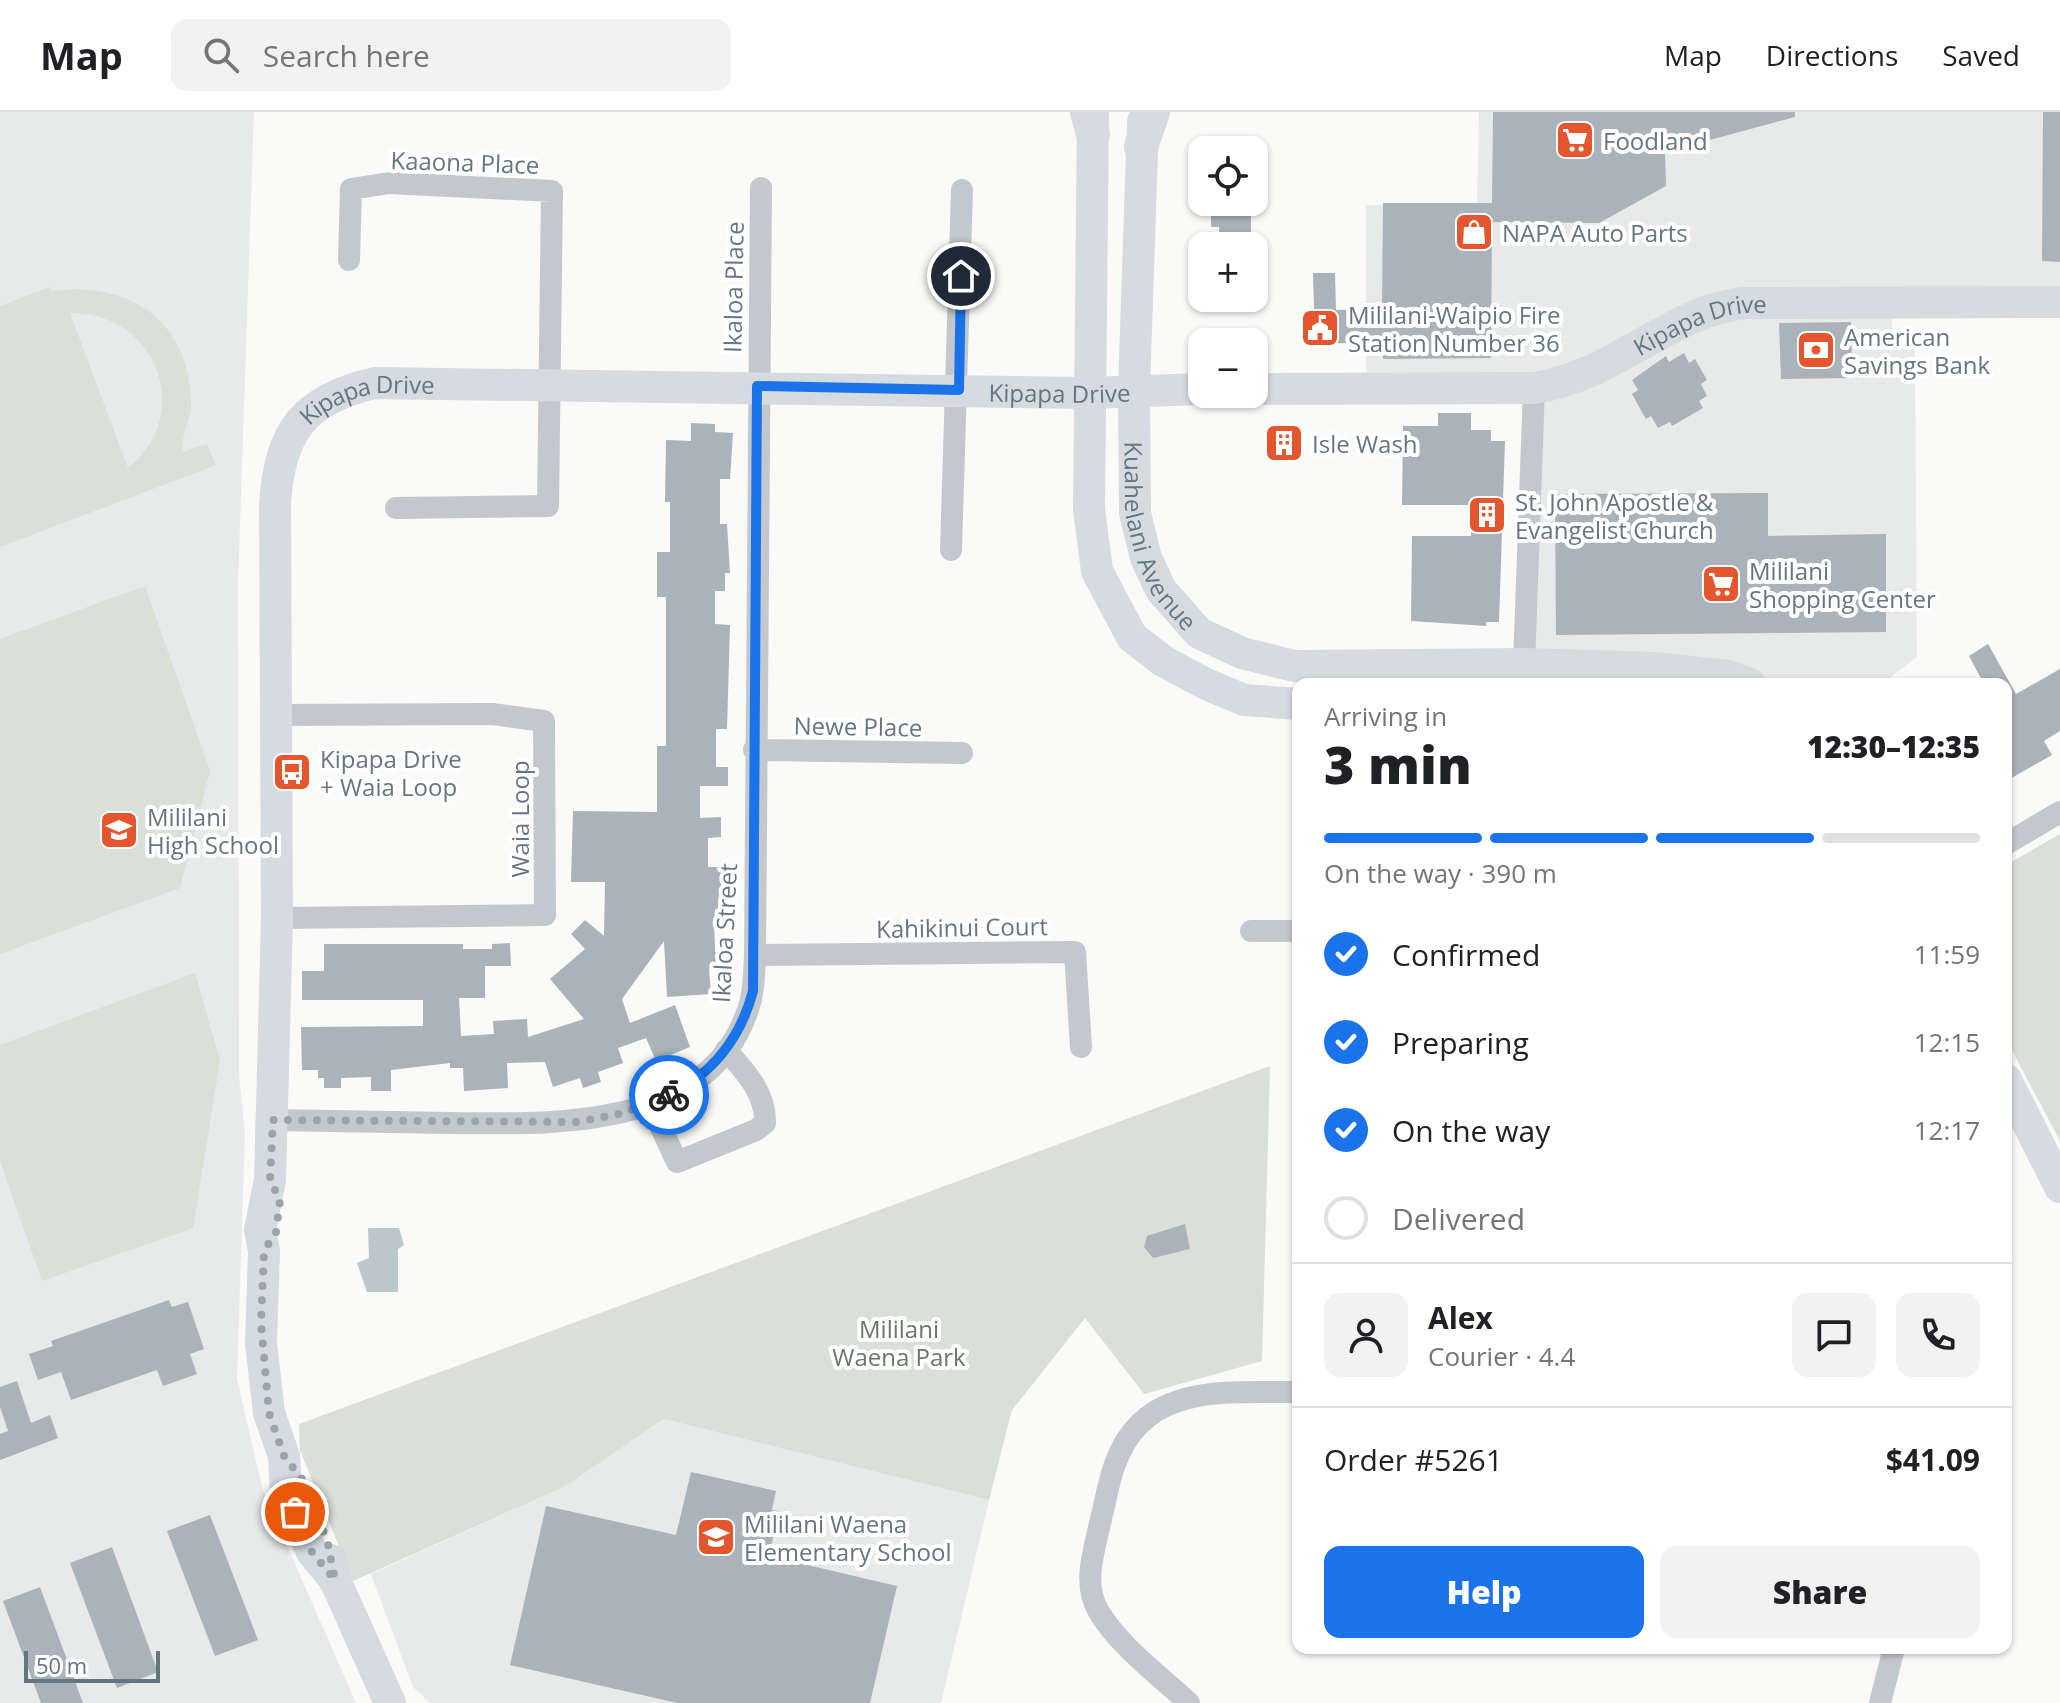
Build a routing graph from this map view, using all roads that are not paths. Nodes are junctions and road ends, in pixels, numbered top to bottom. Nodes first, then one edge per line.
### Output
1 (1143, 112) edge
2 (1153, 112) edge
3 (1091, 119) edge
4 (1141, 147) junction
5 (761, 188) dead end
6 (962, 190) dead end
7 (349, 260) dead end
8 (2060, 302) edge
9 (550, 384) junction
10 (757, 386) junction
11 (1534, 388) junction
12 (1134, 389) junction
13 (1188, 389) edge
14 (1268, 389) edge
15 (959, 390) junction
16 (1089, 393) junction
17 (396, 508) dead end
18 (951, 550) dead end
19 (1525, 674) edge
20 (1734, 678) edge
21 (1292, 704) edge
22 (278, 715) junction
23 (754, 750) junction
24 (962, 753) dead end
25 (2060, 812) edge
26 (2012, 840) edge
27 (277, 918) junction
28 (1251, 931) dead end
29 (1292, 931) edge
30 (755, 955) junction
31 (1081, 1047) dead end
32 (726, 1050) junction
33 (2012, 1093) edge
34 (650, 1104) junction
35 (2012, 1114) edge
36 (273, 1120) junction
37 (2035, 1143) junction
38 (2060, 1187) edge
39 (1292, 1392) edge
40 (1892, 1654) edge
41 (390, 1703) edge
42 (1189, 1703) edge
43 (1880, 1703) edge

1 - 4 street, Kuahelani Avenue
2 - 4 main road
3 - 16 street, Kuahelani Avenue
4 - 12 street, Kuahelani Avenue
5 - 10 street, Ikaloa Place
6 - 15 street
7 - 9 street, Kaaona Place
8 - 11 street, Kipapa Drive
9 - 10 street, Kipapa Drive
9 - 17 street
9 - 22 street, Kipapa Drive
10 - 15 street, Kipapa Drive
10 - 23 street, Ikaloa Street
11 - 14 street, Kipapa Drive
11 - 19 street
12 - 13 street, Kipapa Drive
12 - 16 street, Kipapa Drive
12 - 19 street, Kuahelani Avenue
15 - 16 street, Kipapa Drive
15 - 18 street
16 - 21 street, Kuahelani Avenue
19 - 20 street, Kuahelani Avenue
22 - 27 street, Kipapa Drive
22 - 27 street, Waia Loop
23 - 24 street, Newe Place
23 - 30 street, Ikaloa Street
25 - 26 street
27 - 36 street, Kipapa Drive
28 - 29 street
30 - 31 street, Kahikinui Court
30 - 32 street, Ikaloa Street
32 - 34 street, Ikaloa Street
32 - 34 street
33 - 37 street
34 - 36 street, Ikaloa Street
35 - 37 street
36 - 41 street, Kipapa Drive
37 - 38 street
39 - 42 street
40 - 43 street

